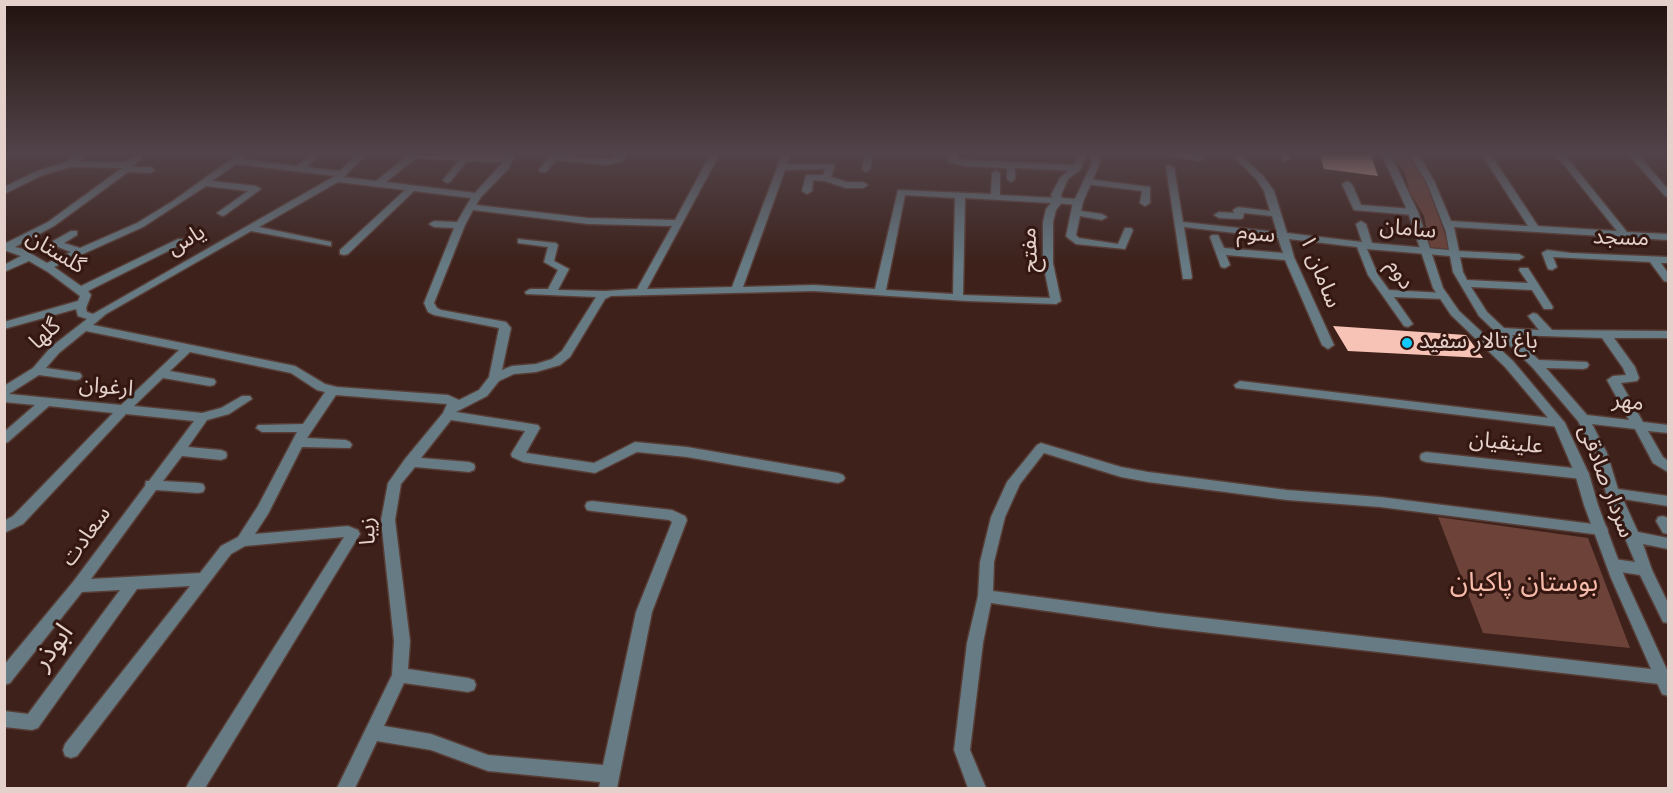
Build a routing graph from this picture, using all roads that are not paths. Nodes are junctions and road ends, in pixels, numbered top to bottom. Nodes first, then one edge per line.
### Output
1 (95, 192) edge
2 (190, 192) edge
3 (252, 192) edge
4 (313, 192) edge
5 (408, 192) edge
6 (439, 192) edge
7 (481, 192) edge
8 (695, 192) edge
9 (773, 192) edge
10 (901, 192) edge
11 (901, 192) edge
12 (995, 192) edge
13 (1057, 192) edge
14 (1084, 192) edge
15 (1146, 192) edge
16 (1174, 192) edge
17 (1269, 192) edge
18 (1351, 192) edge
19 (1404, 192) edge
20 (1435, 192) edge
21 (1511, 192) edge
22 (1590, 192) edge
23 (960, 195) junction
24 (477, 196) junction
25 (995, 197) junction
26 (1058, 201) junction
27 (1144, 203) dead end
28 (470, 207) junction
29 (1077, 208) junction
30 (1413, 212) junction
31 (222, 213) dead end
32 (1276, 214) junction
33 (1219, 215) dead end
34 (1102, 217) dead end
35 (678, 223) junction
36 (434, 224) dead end
37 (1179, 224) junction
38 (1361, 224) dead end
39 (1448, 224) junction
40 (460, 225) junction
41 (249, 228) junction
42 (1128, 230) dead end
43 (1536, 230) junction
44 (74, 233) dead end
45 (1624, 234) junction
46 (1283, 236) junction
47 (1215, 237) dead end
48 (1668, 237) edge
49 (181, 241) dead end
50 (521, 242) dead end
51 (328, 244) dead end
52 (1364, 245) junction
53 (6, 247) edge
54 (1220, 251) junction
55 (81, 252) junction
56 (344, 252) dead end
57 (1425, 252) junction
58 (1456, 253) junction
59 (28, 257) junction
60 (1289, 257) junction
61 (1519, 257) dead end
62 (1653, 259) junction
63 (1668, 260) edge
64 (1225, 265) dead end
65 (46, 267) junction
66 (1552, 267) dead end
67 (4, 269) edge
68 (1524, 270) dead end
69 (1187, 277) dead end
70 (1668, 279) edge
71 (1464, 283) junction
72 (1535, 287) junction
73 (80, 291) junction
74 (736, 291) junction
75 (530, 292) dead end
76 (551, 292) junction
77 (880, 292) junction
78 (640, 293) junction
79 (1385, 293) junction
80 (604, 294) junction
81 (1444, 296) junction
82 (958, 297) junction
83 (83, 303) junction
84 (1548, 307) dead end
85 (1533, 316) dead end
86 (95, 318) junction
87 (1408, 324) dead end
88 (4, 326) edge
89 (85, 327) junction
90 (1500, 331) junction
91 (1549, 334) junction
92 (1606, 334) junction
93 (1668, 334) edge
94 (1328, 345) dead end
95 (189, 347) junction
96 (1536, 364) junction
97 (1583, 365) dead end
98 (37, 371) junction
99 (162, 374) junction
100 (76, 376) dead end
101 (495, 378) junction
102 (210, 382) dead end
103 (1240, 385) dead end
104 (333, 390) junction
105 (4, 392) edge
106 (4, 398) edge
107 (246, 399) dead end
108 (45, 403) junction
109 (122, 411) junction
110 (449, 412) junction
111 (201, 418) junction
112 (1583, 419) junction
113 (1559, 423) junction
114 (1639, 425) junction
115 (262, 428) dead end
116 (306, 428) junction
117 (1668, 429) edge
118 (4, 439) edge
119 (298, 442) junction
120 (346, 445) dead end
121 (180, 451) junction
122 (221, 455) dead end
123 (1425, 457) dead end
124 (410, 462) junction
125 (469, 467) dead end
126 (1668, 467) edge
127 (1582, 474) junction
128 (838, 478) dead end
129 (151, 485) junction
130 (198, 488) dead end
131 (1613, 493) junction
132 (1668, 501) edge
133 (591, 506) dead end
134 (4, 528) edge
135 (1601, 530) junction
136 (1633, 537) junction
137 (243, 542) junction
138 (1668, 543) edge
139 (1614, 566) junction
140 (1645, 570) junction
141 (201, 579) junction
142 (134, 582) junction
143 (78, 586) junction
144 (985, 596) junction
145 (1668, 617) edge
146 (11, 661) edge
147 (400, 675) junction
148 (4, 678) edge
149 (1667, 681) edge
150 (468, 685) dead end
151 (4, 720) edge
152 (374, 732) junction
153 (71, 750) dead end
154 (609, 781) edge
155 (195, 789) edge
156 (346, 789) edge
157 (977, 789) edge

1 - 53 street
2 - 55 street
3 - 31 street
4 - 41 street, یاس
5 - 56 street
6 - 24 street
7 - 24 street
8 - 35 street
9 - 74 street
10 - 77 street
11 - 23 street
12 - 25 street
13 - 26 street, مفتح
14 - 29 street
15 - 27 street
16 - 37 street
17 - 32 street, سامان ۱
18 - 30 street
19 - 30 street, سردار صادقی
20 - 39 street
21 - 43 street
22 - 45 street
23 - 25 street
23 - 82 street
24 - 28 street
25 - 26 street
26 - 29 street, مفتح
26 - 82 street, مفتح
28 - 35 street
28 - 40 street
29 - 34 street, مفتح
29 - 42 street
30 - 57 street, سردار صادقی
32 - 33 street
32 - 46 street, سامان ۱
35 - 78 street
36 - 40 street
37 - 46 street, سامان
37 - 69 street
38 - 52 street, دوم
39 - 43 street
39 - 58 street
40 - 101 street
41 - 51 street
41 - 86 street, یاس
43 - 45 street
44 - 55 street
45 - 48 street
46 - 52 street, سامان
46 - 60 street, سامان ۱
47 - 54 street
49 - 73 street
50 - 76 street
52 - 57 street, سامان
52 - 79 street, دوم
53 - 59 street, گلستان
54 - 60 street, سوم
54 - 64 street
55 - 65 street
57 - 58 street, سامان
57 - 81 street, سردار صادقی
58 - 61 street, سامان
58 - 71 street
59 - 65 street, گلستان
59 - 67 street
60 - 94 street, سامان ۱
62 - 63 street, مسجد
62 - 66 street, مسجد
62 - 70 street
65 - 73 street, گلستان
68 - 72 street
71 - 72 street
71 - 90 street
72 - 84 street
73 - 83 street, گلستان
74 - 77 street
74 - 78 street
75 - 76 street
76 - 80 street
77 - 82 street
78 - 80 street
79 - 81 street
79 - 87 street, دوم
80 - 101 street
81 - 113 street, سردار صادقی
83 - 86 street, گلستان
83 - 88 street
85 - 91 street
86 - 89 street, یاس
89 - 95 street
89 - 98 street, گلها
90 - 91 street
90 - 96 street
91 - 92 street
92 - 93 street
92 - 114 street
95 - 99 street
95 - 104 street
96 - 97 street
96 - 112 street
98 - 100 street
98 - 105 street, گلها
99 - 102 street
99 - 109 street
101 - 110 street
103 - 113 street
104 - 110 street
104 - 116 street, زیبا
106 - 108 street, ارغوان
107 - 111 street
108 - 109 street, ارغوان
108 - 118 street
109 - 111 street, ارغوان
109 - 134 street
110 - 124 street, زیبا
110 - 128 street
111 - 121 street, سعادت
112 - 114 street, مهر
112 - 131 street
113 - 127 street, سردار صادقی
114 - 117 street, مهر
114 - 126 street
115 - 116 street
116 - 119 street, زیبا
119 - 120 street
119 - 137 street, زیبا
121 - 122 street
121 - 129 street, سعادت
123 - 127 street, علینقیان
124 - 125 street
124 - 147 street, زیبا
127 - 135 street, سردار صادقی
129 - 130 street
129 - 143 street, سعادت
131 - 132 street
131 - 136 street
133 - 154 street
135 - 139 street, سردار صادقی
135 - 144 street
136 - 138 street
136 - 140 street
137 - 141 street, زیبا
137 - 155 street, زیبا
139 - 140 street
139 - 149 street, سردار صادقی
140 - 145 street
141 - 142 street
141 - 153 street, زیبا
142 - 143 street
142 - 151 street, ابوذر
143 - 146 street, سعادت
144 - 149 street
144 - 157 street
146 - 148 street, سعادت
147 - 150 street
147 - 152 street, زیبا
152 - 154 street
152 - 156 street, زیبا

